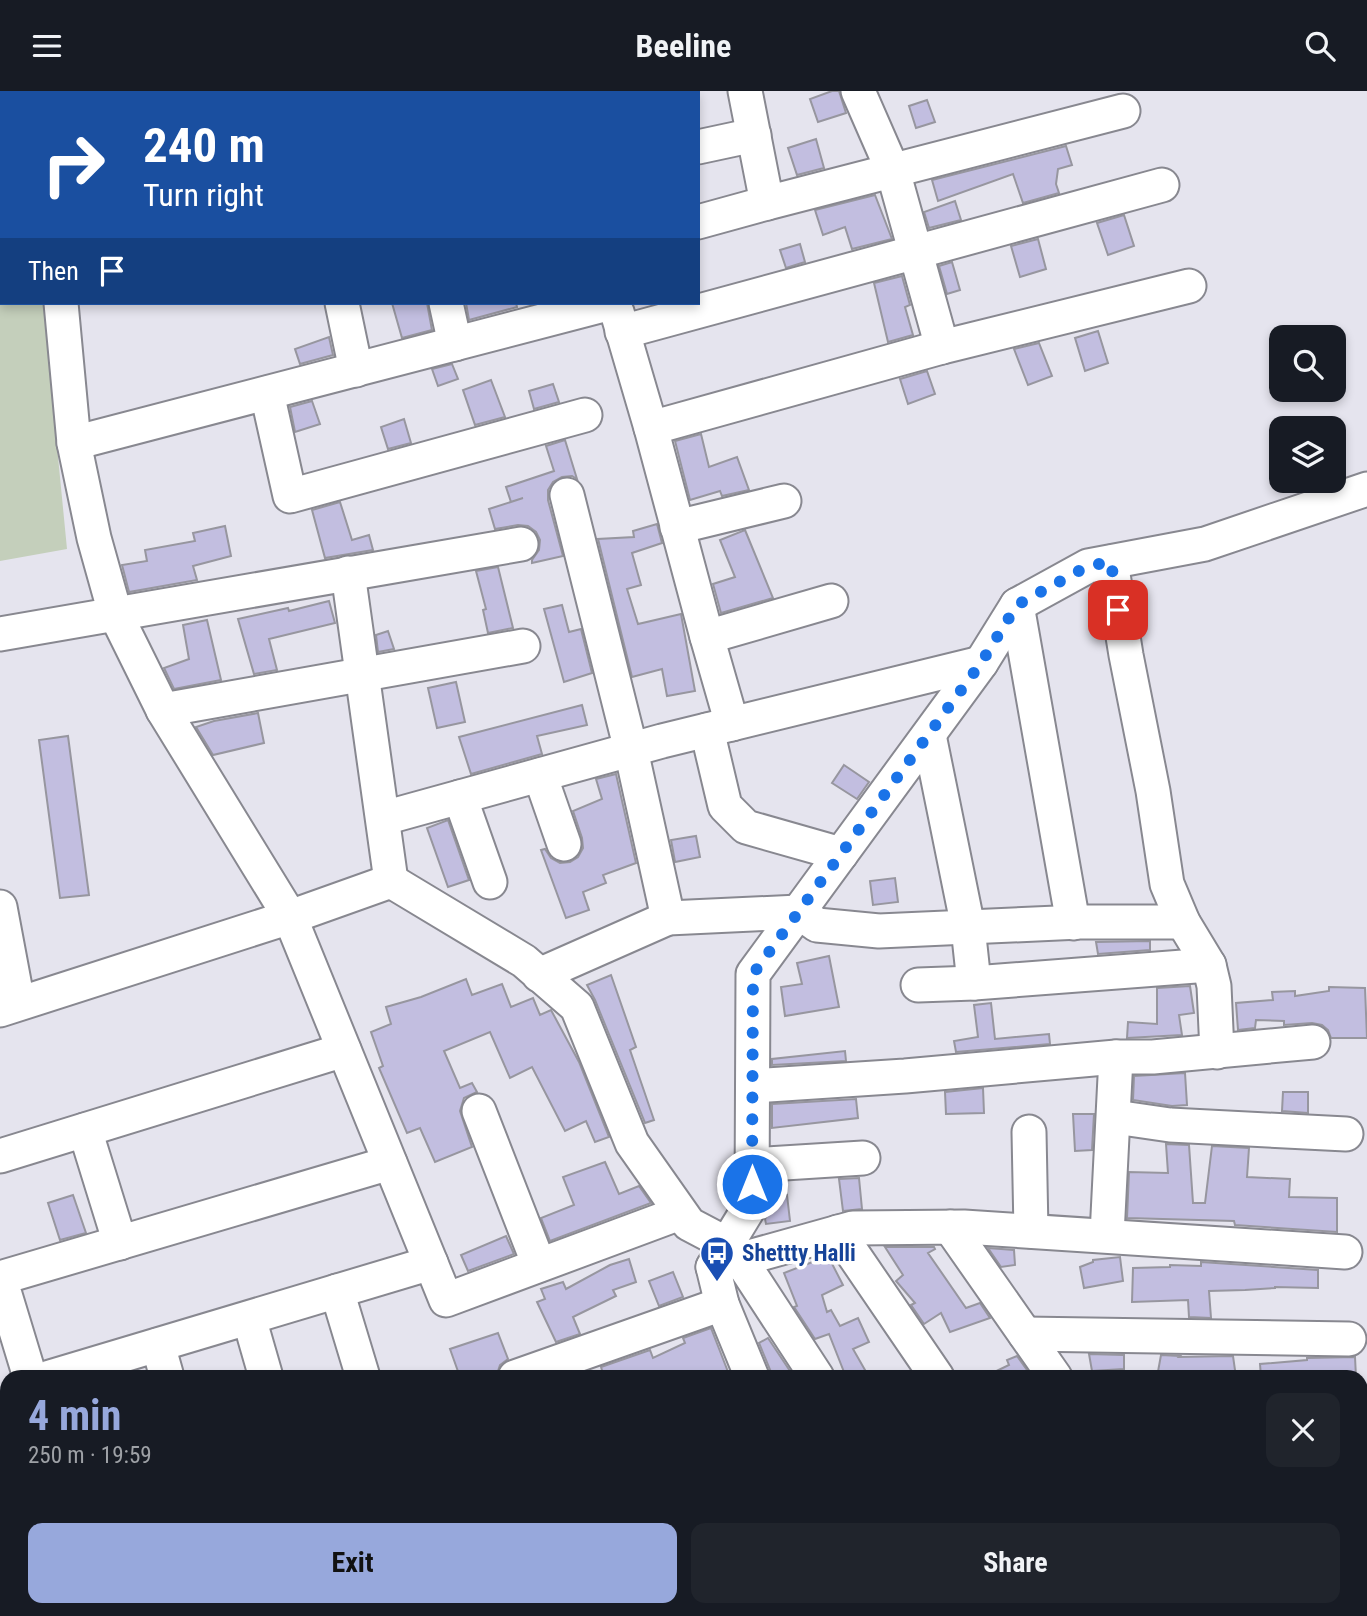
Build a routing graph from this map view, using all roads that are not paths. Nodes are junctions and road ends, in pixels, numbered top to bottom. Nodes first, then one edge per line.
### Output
1 (745, 91) edge
2 (862, 92) edge
3 (1124, 111) dead end
4 (754, 135) junction
5 (700, 147) edge
6 (893, 171) junction
7 (1162, 185) dead end
8 (767, 203) junction
9 (700, 221) edge
10 (916, 251) junction
11 (1189, 286) dead end
12 (700, 295) edge
13 (61, 305) edge
14 (342, 305) edge
15 (446, 305) edge
16 (650, 305) edge
17 (616, 312) edge
18 (455, 344) junction
19 (942, 347) junction
20 (356, 370) junction
21 (268, 393) junction
22 (585, 415) dead end
23 (651, 428) junction
24 (74, 443) junction
25 (1367, 489) edge
26 (567, 495) dead end
27 (784, 501) dead end
28 (677, 527) junction
29 (521, 544) dead end
30 (1111, 562) junction
31 (348, 573) junction
32 (831, 601) dead end
33 (1017, 605) junction
34 (116, 613) junction
35 (0, 634) edge
36 (706, 638) junction
37 (523, 646) dead end
38 (981, 663) junction
39 (363, 673) junction
40 (163, 710) junction
41 (719, 727) junction
42 (929, 735) junction
43 (631, 750) junction
44 (540, 775) junction
45 (460, 797) junction
46 (384, 818) junction
47 (564, 844) dead end
48 (841, 854) junction
49 (391, 881) junction
50 (490, 882) dead end
51 (0, 907) edge
52 (799, 912) junction
53 (290, 917) junction
54 (668, 918) junction
55 (1183, 922) junction
56 (1073, 923) junction
57 (968, 927) junction
58 (1209, 965) junction
59 (538, 975) junction
60 (974, 983) junction
61 (918, 985) dead end
62 (9, 1007) edge
63 (1313, 1042) dead end
64 (344, 1050) junction
65 (1217, 1052) junction
66 (1116, 1058) junction
67 (752, 1086) junction
68 (478, 1111) dead end
69 (1115, 1117) junction
70 (85, 1130) junction
71 (1029, 1132) dead end
72 (1346, 1134) dead end
73 (0, 1156) edge
74 (863, 1157) dead end
75 (390, 1163) junction
76 (752, 1165) junction
77 (680, 1213) junction
78 (950, 1227) junction
79 (1031, 1231) junction
80 (838, 1232) junction
81 (1107, 1235) junction
82 (120, 1243) junction
83 (1345, 1252) dead end
84 (726, 1257) junction
85 (431, 1263) junction
86 (539, 1265) junction
87 (337, 1291) junction
88 (722, 1304) junction
89 (248, 1318) junction
90 (1025, 1334) junction
91 (1349, 1339) dead end
92 (158, 1345) junction
93 (28, 1370) edge
94 (81, 1370) edge
95 (165, 1370) edge
96 (264, 1370) edge
97 (361, 1370) edge
98 (535, 1370) edge
99 (749, 1370) edge
100 (812, 1370) edge
101 (932, 1370) edge
102 (1050, 1370) edge

1 - 4 street
2 - 6 street
3 - 6 street
4 - 5 street
4 - 8 street
6 - 8 street
6 - 10 street
7 - 10 street
8 - 9 street
10 - 12 street
10 - 19 street
11 - 19 street
13 - 24 street
14 - 20 street
15 - 18 street
16 - 17 street
17 - 18 street
17 - 23 street
18 - 20 street
19 - 23 street
20 - 21 street
21 - 22 street
21 - 24 street
23 - 28 street
24 - 34 street
25 - 30 street
26 - 43 street
27 - 28 street
28 - 36 street
29 - 31 street
30 - 33 street
30 - 55 street
31 - 34 street
31 - 39 street
32 - 36 street
33 - 38 street
33 - 56 street
34 - 35 street
34 - 40 street
36 - 41 street
37 - 39 street
38 - 41 street
38 - 42 street
39 - 40 street
39 - 46 street
40 - 53 street
41 - 43 street
41 - 48 street
42 - 48 street
42 - 57 street
43 - 44 street
43 - 54 street
44 - 45 street
44 - 47 street
45 - 46 street
45 - 50 street
46 - 49 street
48 - 52 street
49 - 53 street
49 - 59 street
51 - 62 street
52 - 54 street
52 - 57 street
52 - 67 street
53 - 62 street
53 - 64 street
54 - 59 street
55 - 56 street
55 - 58 street
56 - 57 street
57 - 60 street
58 - 60 street
58 - 65 street
59 - 77 street
60 - 61 street
63 - 65 street
64 - 70 street
64 - 75 street
65 - 66 street
66 - 67 street
66 - 69 street
67 - 76 street
68 - 86 street
69 - 72 street
69 - 81 street
70 - 73 street
70 - 82 street
71 - 79 street
74 - 76 street
75 - 82 street
75 - 85 street
76 - 84 street
77 - 84 street
77 - 86 street
78 - 79 street
78 - 80 street
78 - 90 street
79 - 81 street
80 - 84 street
80 - 101 street
81 - 83 street
82 - 93 street
84 - 88 street
84 - 100 street
85 - 86 street
85 - 87 street
87 - 89 street
87 - 97 street
88 - 98 street
88 - 99 street
89 - 92 street
89 - 96 street
90 - 91 street
90 - 102 street
92 - 94 street
92 - 95 street

